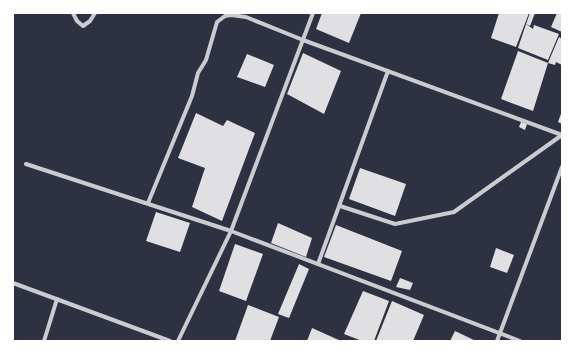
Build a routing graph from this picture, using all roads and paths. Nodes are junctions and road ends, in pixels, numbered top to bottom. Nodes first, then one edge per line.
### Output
1 (73, 13) edge
2 (95, 13) edge
3 (313, 13) edge
4 (225, 14) edge
5 (303, 40) junction
6 (388, 71) junction
7 (562, 135) edge
8 (26, 164) dead end
9 (562, 167) edge
10 (148, 203) junction
11 (340, 206) junction
12 (231, 231) junction
13 (318, 264) junction
14 (13, 282) edge
15 (57, 299) junction
16 (499, 333) junction
17 (44, 341) edge
18 (170, 341) edge
19 (178, 341) edge
20 (497, 341) edge
21 (520, 341) edge

1 - 2 street
3 - 5 street
4 - 5 street
4 - 10 street
5 - 6 street
5 - 12 street
6 - 7 street
6 - 11 street
7 - 11 street
8 - 10 street
9 - 16 street
10 - 12 street
11 - 13 street
12 - 13 street
12 - 19 street
13 - 16 street
14 - 15 street
15 - 17 street
15 - 18 street
16 - 20 street
16 - 21 street

